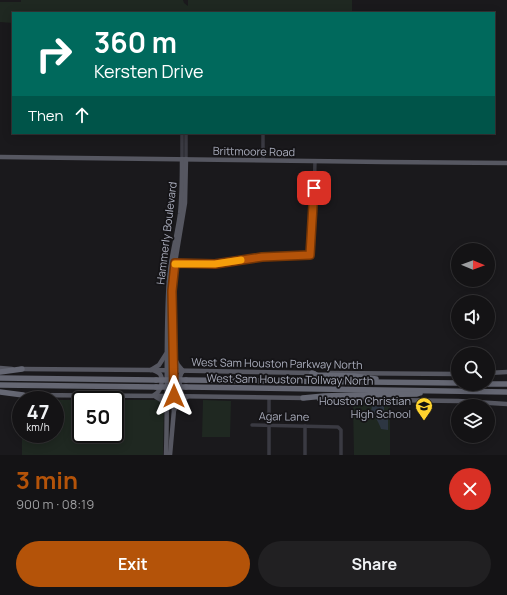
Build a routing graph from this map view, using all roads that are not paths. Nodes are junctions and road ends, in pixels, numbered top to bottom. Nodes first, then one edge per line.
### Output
1 (182, 134) edge
2 (186, 134) edge
3 (263, 134) edge
4 (0, 157) edge
5 (184, 159) junction
6 (263, 160) junction
7 (315, 161) junction
8 (507, 163) edge
9 (173, 263) junction
10 (167, 353) junction
11 (174, 356) junction
12 (0, 368) edge
13 (22, 369) junction
14 (152, 370) junction
15 (167, 370) junction
16 (174, 370) junction
17 (184, 371) junction
18 (0, 372) edge
19 (507, 372) edge
20 (312, 373) junction
21 (495, 373) edge
22 (451, 374) edge
23 (0, 378) edge
24 (411, 383) junction
25 (451, 383) edge
26 (495, 384) edge
27 (507, 384) edge
28 (0, 385) edge
29 (424, 390) junction
30 (507, 392) edge
31 (0, 394) edge
32 (12, 395) edge
33 (64, 395) edge
34 (153, 396) junction
35 (167, 396) junction
36 (174, 396) junction
37 (185, 396) junction
38 (303, 398) junction
39 (269, 399) junction
40 (507, 404) edge
41 (174, 410) junction
42 (167, 414) junction
43 (252, 424) dead end
44 (269, 425) junction
45 (305, 426) junction
46 (166, 455) edge
47 (170, 455) edge
48 (268, 455) edge
49 (305, 455) edge
50 (341, 455) edge

1 - 5 street, Hammerly Boulevard
2 - 5 street, Hammerly Boulevard
3 - 6 street
4 - 5 main road, Brittmoore Road
5 - 6 main road, Brittmoore Road
5 - 9 main road, Hammerly Boulevard
6 - 7 main road, Brittmoore Road
7 - 8 main road, Brittmoore Road
7 - 9 street
9 - 10 main road, Hammerly Boulevard
9 - 11 main road, Hammerly Boulevard
10 - 14 main road
10 - 15 main road, Hammerly Boulevard
11 - 16 main road, Hammerly Boulevard
11 - 17 main road
12 - 13 main road, West Sam Houston Parkway North
13 - 14 main road, West Sam Houston Parkway North
13 - 18 highway
14 - 15 main road, West Sam Houston Parkway North
14 - 34 main road
15 - 16 main road, West Sam Houston Parkway North
15 - 35 main road, Hammerly Boulevard
16 - 17 main road, West Sam Houston Parkway North
16 - 36 main road, Hammerly Boulevard
17 - 20 main road, West Sam Houston Parkway North
17 - 37 main road
19 - 21 main road
20 - 22 main road, West Sam Houston Parkway North
20 - 24 highway
23 - 24 highway, West Sam Houston Tollway North, bridge
24 - 25 highway, West Sam Houston Tollway North
26 - 27 highway
28 - 29 highway, West Sam Houston Tollway North, bridge
29 - 30 highway, West Sam Houston Tollway North
29 - 38 highway
31 - 32 highway
33 - 34 main road
34 - 35 main road
34 - 42 main road
35 - 36 main road
35 - 42 main road, Hammerly Boulevard
36 - 37 main road
36 - 41 main road, Hammerly Boulevard
37 - 39 main road
37 - 41 main road
38 - 39 main road
38 - 40 main road
39 - 44 street
41 - 47 main road, Hammerly Boulevard
42 - 46 main road, Hammerly Boulevard
43 - 44 street, Agar Lane
44 - 45 street, Agar Lane
44 - 48 street
45 - 49 street
45 - 50 street, Agar Lane

